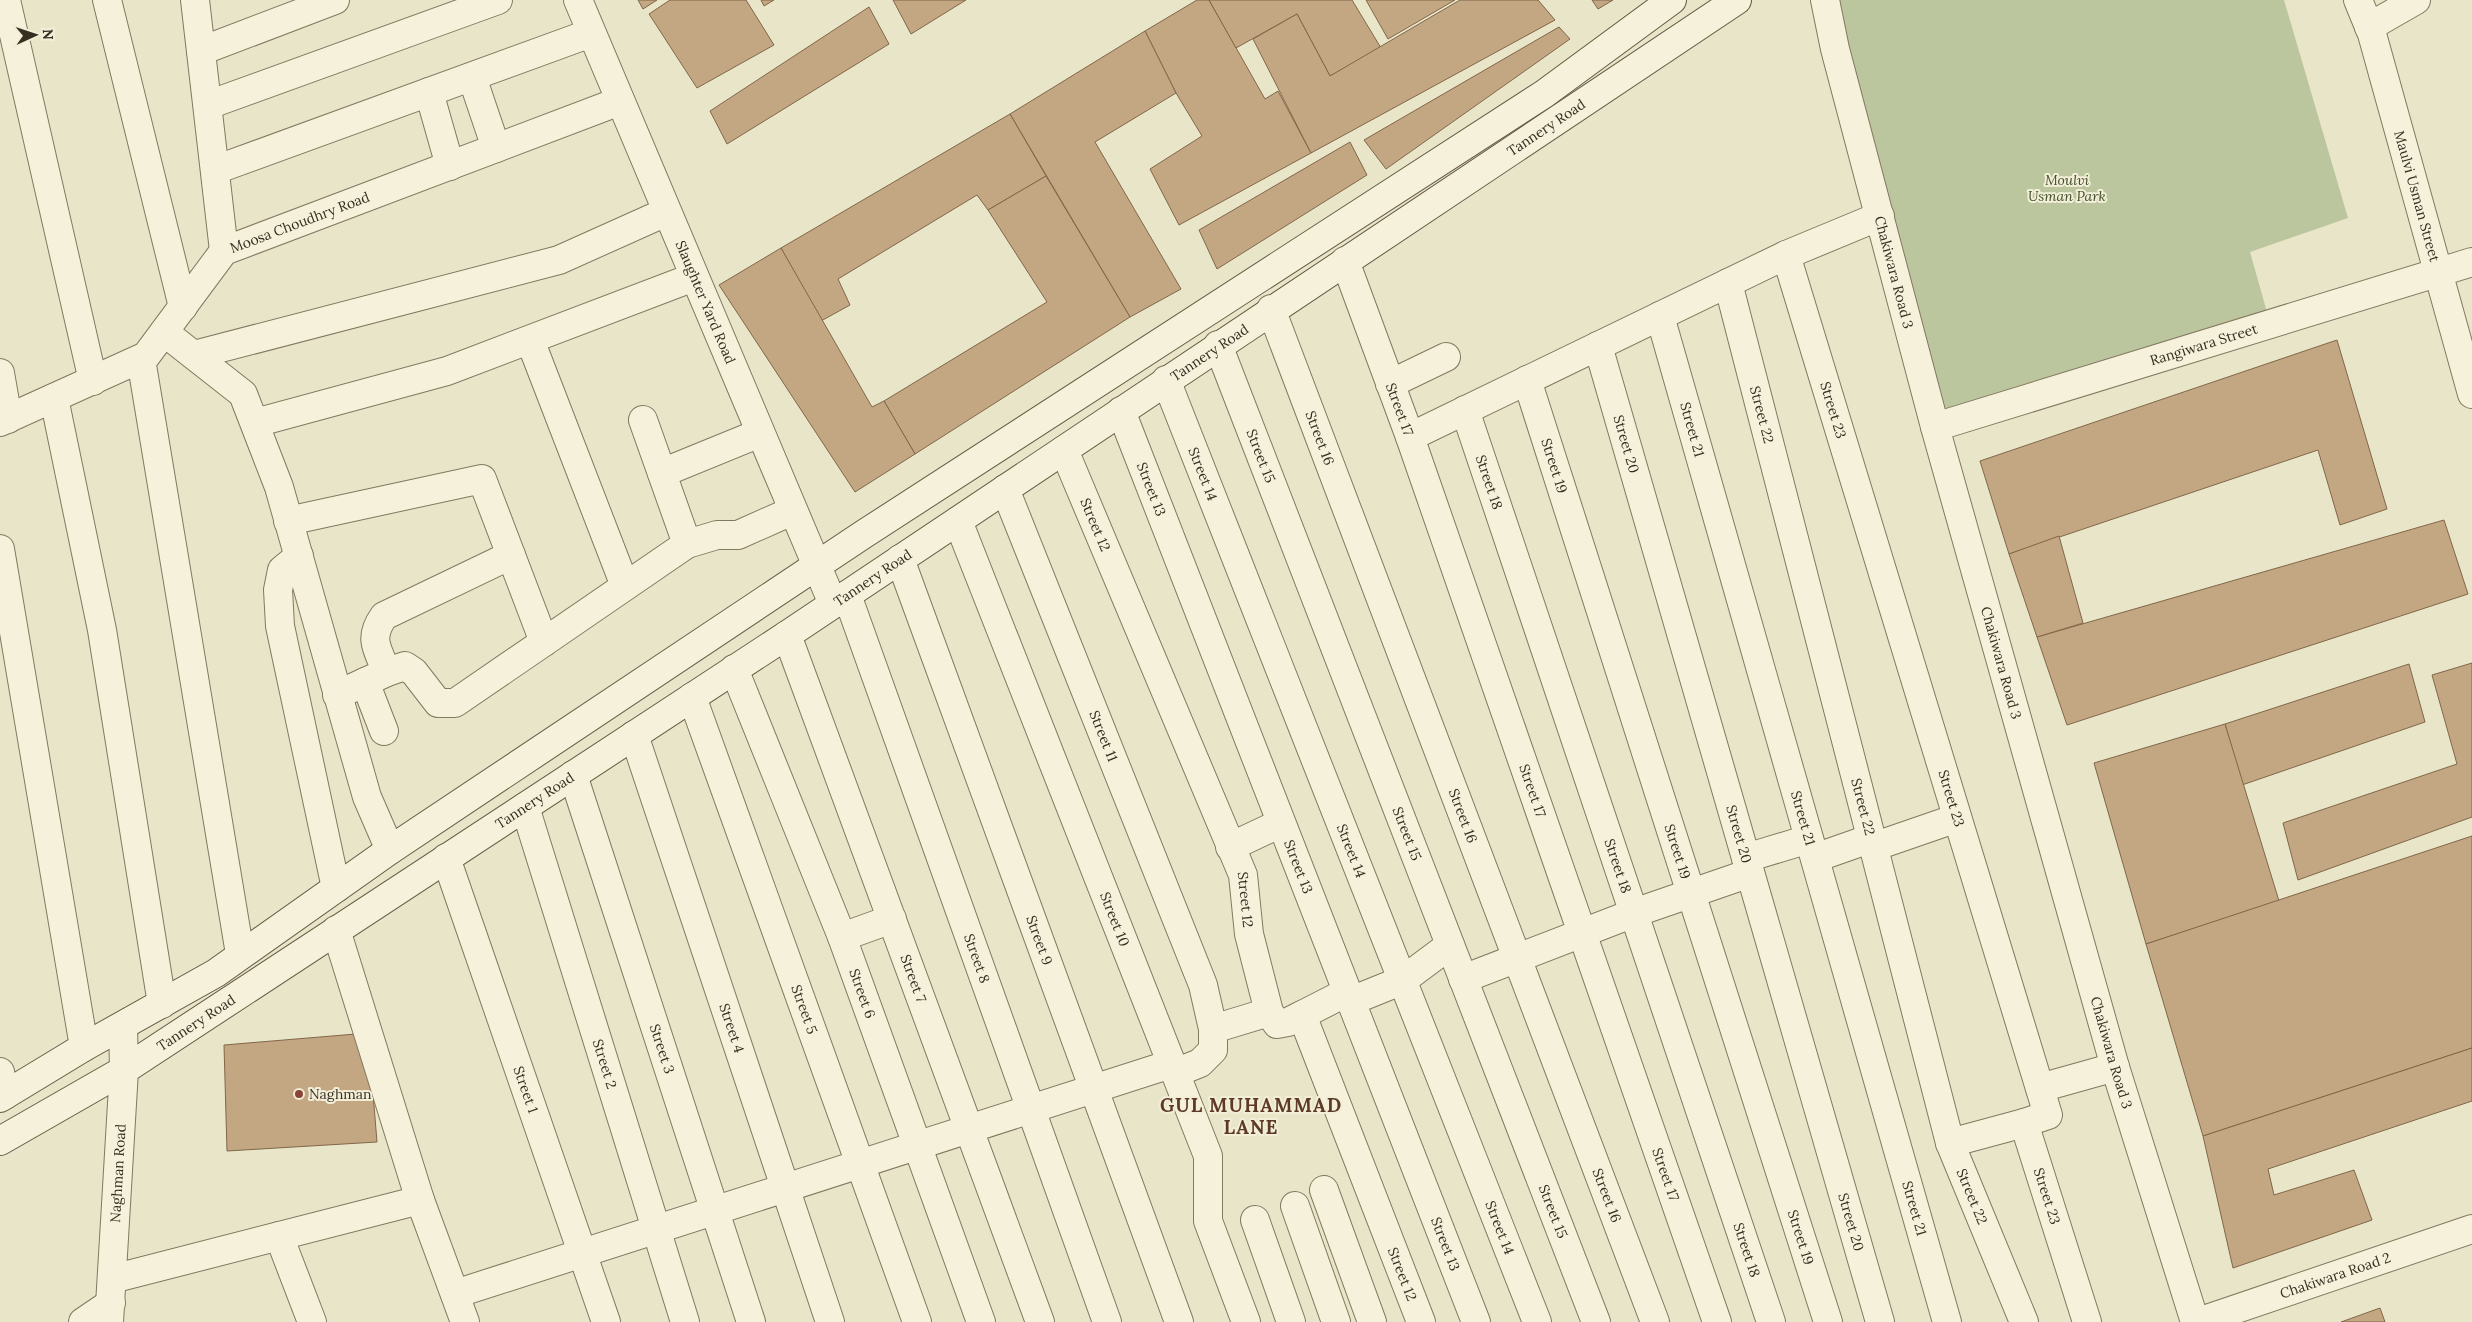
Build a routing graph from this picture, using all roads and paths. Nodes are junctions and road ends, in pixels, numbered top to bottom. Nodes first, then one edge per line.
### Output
1 (6, 0) edge
2 (107, 0) edge
3 (195, 0) edge
4 (335, 0) edge
5 (498, 0) edge
6 (578, 0) edge
7 (1672, 0) edge
8 (1737, 0) edge
9 (1825, 0) edge
10 (2358, 0) edge
11 (2416, 0) edge
12 (2369, 27) junction
13 (591, 33) junction
14 (201, 51) junction
15 (472, 77) junction
16 (429, 92) junction
17 (620, 102) junction
18 (208, 105) junction
19 (496, 148) junction
20 (450, 166) junction
21 (215, 170) junction
22 (666, 212) junction
23 (1880, 216) junction
24 (224, 251) junction
25 (1786, 255) junction
26 (1344, 261) junction
27 (2472, 262) edge
28 (2437, 272) junction
29 (694, 277) junction
30 (1728, 283) junction
31 (183, 306) junction
32 (1271, 309) junction
33 (1660, 316) junction
34 (164, 332) junction
35 (530, 340) junction
36 (1218, 345) junction
37 (1598, 346) junction
38 (194, 355) junction
39 (1446, 357) dead end
40 (141, 359) junction
41 (0, 373) edge
42 (93, 380) junction
43 (1166, 380) junction
44 (1527, 380) junction
45 (1390, 384) junction
46 (2472, 394) edge
47 (54, 398) junction
48 (1465, 410) junction
49 (1121, 411) junction
50 (4, 420) edge
51 (644, 420) dead end
52 (254, 423) junction
53 (1935, 427) junction
54 (760, 433) junction
55 (1410, 437) junction
56 (1064, 450) junction
57 (662, 473) junction
58 (1005, 489) junction
59 (792, 511) junction
60 (288, 521) junction
61 (958, 521) junction
62 (687, 544) junction
63 (0, 549) edge
64 (511, 555) junction
65 (298, 556) junction
66 (900, 559) junction
67 (818, 566) junction
68 (625, 586) junction
69 (840, 600) junction
70 (788, 634) junction
71 (544, 642) junction
72 (734, 669) junction
73 (376, 677) junction
74 (337, 695) junction
75 (692, 696) junction
76 (384, 731) dead end
77 (634, 734) junction
78 (573, 775) junction
79 (525, 807) junction
80 (1957, 818) junction
81 (1282, 823) junction
82 (1873, 843) junction
83 (1230, 847) junction
84 (1812, 849) junction
85 (390, 850) junction
86 (446, 858) junction
87 (1748, 865) junction
88 (336, 888) junction
89 (1690, 893) junction
90 (1634, 912) junction
91 (892, 920) junction
92 (336, 930) junction
93 (1582, 933) junction
94 (842, 937) junction
95 (1450, 945) junction
96 (240, 954) junction
97 (1517, 957) junction
98 (1463, 978) junction
99 (1403, 980) junction
100 (1349, 996) junction
101 (162, 1004) junction
102 (1269, 1012) junction
103 (1302, 1015) junction
104 (123, 1026) junction
105 (1213, 1029) junction
106 (84, 1047) junction
107 (2115, 1067) junction
108 (1173, 1068) junction
109 (124, 1070) junction
110 (2, 1088) edge
111 (1094, 1088) junction
112 (2040, 1088) junction
113 (1030, 1109) junction
114 (2024, 1123) junction
115 (968, 1128) junction
116 (0, 1142) edge
117 (1950, 1143) junction
118 (917, 1145) junction
119 (860, 1164) junction
120 (785, 1188) junction
121 (1324, 1190) dead end
122 (420, 1200) junction
123 (1295, 1206) dead end
124 (715, 1210) junction
125 (1255, 1220) dead end
126 (656, 1229) junction
127 (2472, 1229) edge
128 (279, 1236) junction
129 (582, 1253) junction
130 (455, 1294) junction
131 (110, 1301) edge
132 (83, 1322) edge
133 (312, 1322) edge
134 (465, 1322) edge
135 (606, 1322) edge
136 (685, 1322) edge
137 (751, 1322) edge
138 (830, 1322) edge
139 (917, 1322) edge
140 (980, 1322) edge
141 (1040, 1322) edge
142 (1107, 1322) edge
143 (1179, 1322) edge
144 (1246, 1322) edge
145 (1291, 1322) edge
146 (1336, 1322) edge
147 (1372, 1322) edge
148 (1421, 1322) edge
149 (1476, 1322) edge
150 (1537, 1322) edge
151 (1596, 1322) edge
152 (1655, 1322) edge
153 (1717, 1322) edge
154 (1771, 1322) edge
155 (1828, 1322) edge
156 (1880, 1322) edge
157 (1947, 1322) edge
158 (2024, 1322) edge
159 (2088, 1322) edge
160 (2196, 1322) edge

1 - 42 street
2 - 31 street
3 - 14 street
4 - 14 street
5 - 18 street
6 - 13 street, Slaughter Yard Road
7 - 67 street, Tannery Road
8 - 26 street, Tannery Road
9 - 23 street, Chakiwara Road 3
10 - 12 street, Maulvi Usman Street
11 - 12 street
12 - 28 street, Maulvi Usman Street
13 - 15 street
13 - 17 street, Slaughter Yard Road
14 - 18 street
15 - 16 street
15 - 19 street
16 - 20 street
16 - 21 street
17 - 19 street, Moosa Choudhry Road
17 - 22 street, Slaughter Yard Road
18 - 21 street
19 - 20 street, Moosa Choudhry Road
20 - 24 street, Moosa Choudhry Road
21 - 24 street
22 - 29 street, Slaughter Yard Road
22 - 38 street
23 - 25 street
23 - 53 street, Chakiwara Road 3
24 - 31 street, Moosa Choudhry Road
25 - 30 street
25 - 80 street, Street 23
26 - 32 street, Tannery Road
26 - 45 street, Street 17
27 - 28 street, Rangiwara Street
28 - 46 street, Maulvi Usman Street
28 - 53 street, Rangiwara Street
29 - 35 street
29 - 54 street, Slaughter Yard Road
30 - 33 street
30 - 82 street, Street 22
31 - 34 street, Moosa Choudhry Road
32 - 36 street, Tannery Road
32 - 97 street, Street 16
33 - 37 street
33 - 84 street, Street 21
34 - 38 street
34 - 40 street, Moosa Choudhry Road
35 - 52 street
35 - 68 street
36 - 43 street, Tannery Road
36 - 95 street, Street 15
37 - 44 street
37 - 87 street, Street 20
38 - 52 street
39 - 45 street
40 - 42 street, Moosa Choudhry Road
40 - 96 street
41 - 50 street
42 - 47 street, Moosa Choudhry Road
43 - 49 street, Tannery Road
43 - 99 street, Street 14
44 - 48 street
44 - 89 street, Street 19
45 - 55 street, Street 17
47 - 50 street, Moosa Choudhry Road
47 - 101 street
48 - 55 street
48 - 90 street, Street 18
49 - 56 street, Tannery Road
49 - 81 street, Street 13
51 - 57 street
52 - 60 street
53 - 107 street, Chakiwara Road 3
54 - 57 street
54 - 59 street, Slaughter Yard Road
55 - 93 street, Street 17
56 - 58 street, Tannery Road
56 - 83 street, Street 12
57 - 62 street
58 - 61 street, Tannery Road
58 - 105 street, Street 11
59 - 62 street
59 - 67 street, Slaughter Yard Road
60 - 64 street
60 - 65 street
61 - 66 street, Tannery Road
61 - 108 street, Street 10
62 - 68 street
63 - 106 street
64 - 71 street
64 - 73 street
65 - 74 street
65 - 88 street
66 - 69 street, Tannery Road
66 - 111 street, Street 9
67 - 69 street, Slaughter Yard Road
67 - 85 street, Tannery Road
68 - 71 street
69 - 70 street, Tannery Road
69 - 113 street, Street 8
70 - 72 street, Tannery Road
70 - 91 street, Street 7
71 - 73 street
72 - 75 street, Tannery Road
72 - 94 street, Street 6
73 - 74 street
73 - 76 street
74 - 85 street
75 - 77 street, Tannery Road
75 - 119 street, Street 5
77 - 78 street, Tannery Road
77 - 120 street, Street 4
78 - 79 street, Tannery Road
78 - 124 street, Street 3
79 - 86 street, Tannery Road
79 - 126 street, Street 2
80 - 82 street
80 - 112 street, Street 23
81 - 83 street
81 - 100 street, Street 13
82 - 84 street
82 - 117 street, Street 22
83 - 102 street, Street 12
84 - 87 street
84 - 157 street, Street 21
85 - 88 street, Tannery Road
86 - 92 street, Tannery Road
86 - 129 street, Street 1
87 - 89 street
87 - 156 street, Street 20
88 - 96 street, Tannery Road
89 - 90 street
89 - 155 street, Street 19
90 - 93 street
90 - 154 street, Street 18
91 - 94 street
91 - 115 street, Street 7
92 - 109 street, Tannery Road
92 - 122 street
93 - 97 street
93 - 153 street, Street 17
94 - 118 street, Street 6
95 - 98 street, Street 15
95 - 99 street
96 - 101 street, Tannery Road
97 - 98 street
97 - 152 street, Street 16
98 - 151 street, Street 15
99 - 100 street
99 - 150 street, Street 14
100 - 103 street
100 - 149 street, Street 13
101 - 104 street, Tannery Road
102 - 103 street
102 - 105 street
103 - 148 street, Street 12
104 - 106 street, Tannery Road
104 - 109 street, Naghman Road
105 - 108 street, Street 11
106 - 110 street, Tannery Road
107 - 112 street
107 - 160 street, Chakiwara Road 3
108 - 111 street, Street 11
108 - 144 street, Street 10
109 - 116 street, Tannery Road
109 - 131 street, Naghman Road
111 - 113 street, Street 11
111 - 143 street, Street 9
112 - 114 street, Street 23
113 - 115 street, Street 11
113 - 142 street, Street 8
114 - 117 street
114 - 159 street, Street 23
115 - 118 street, Street 11
115 - 141 street, Street 7
117 - 158 street, Street 22
118 - 119 street, Street 11
118 - 140 street, Street 6
119 - 120 street, Street 11
119 - 139 street, Street 5
120 - 124 street, Street 11
120 - 138 street, Street 4
121 - 147 street
122 - 128 street
122 - 130 street
123 - 146 street
124 - 126 street, Street 11
124 - 137 street, Street 3
125 - 145 street
126 - 129 street, Street 11
126 - 136 street, Street 2
127 - 160 street, Chakiwara Road 2
128 - 131 street
128 - 133 street
129 - 130 street, Street 11
129 - 135 street, Street 1
130 - 134 street
131 - 132 street

